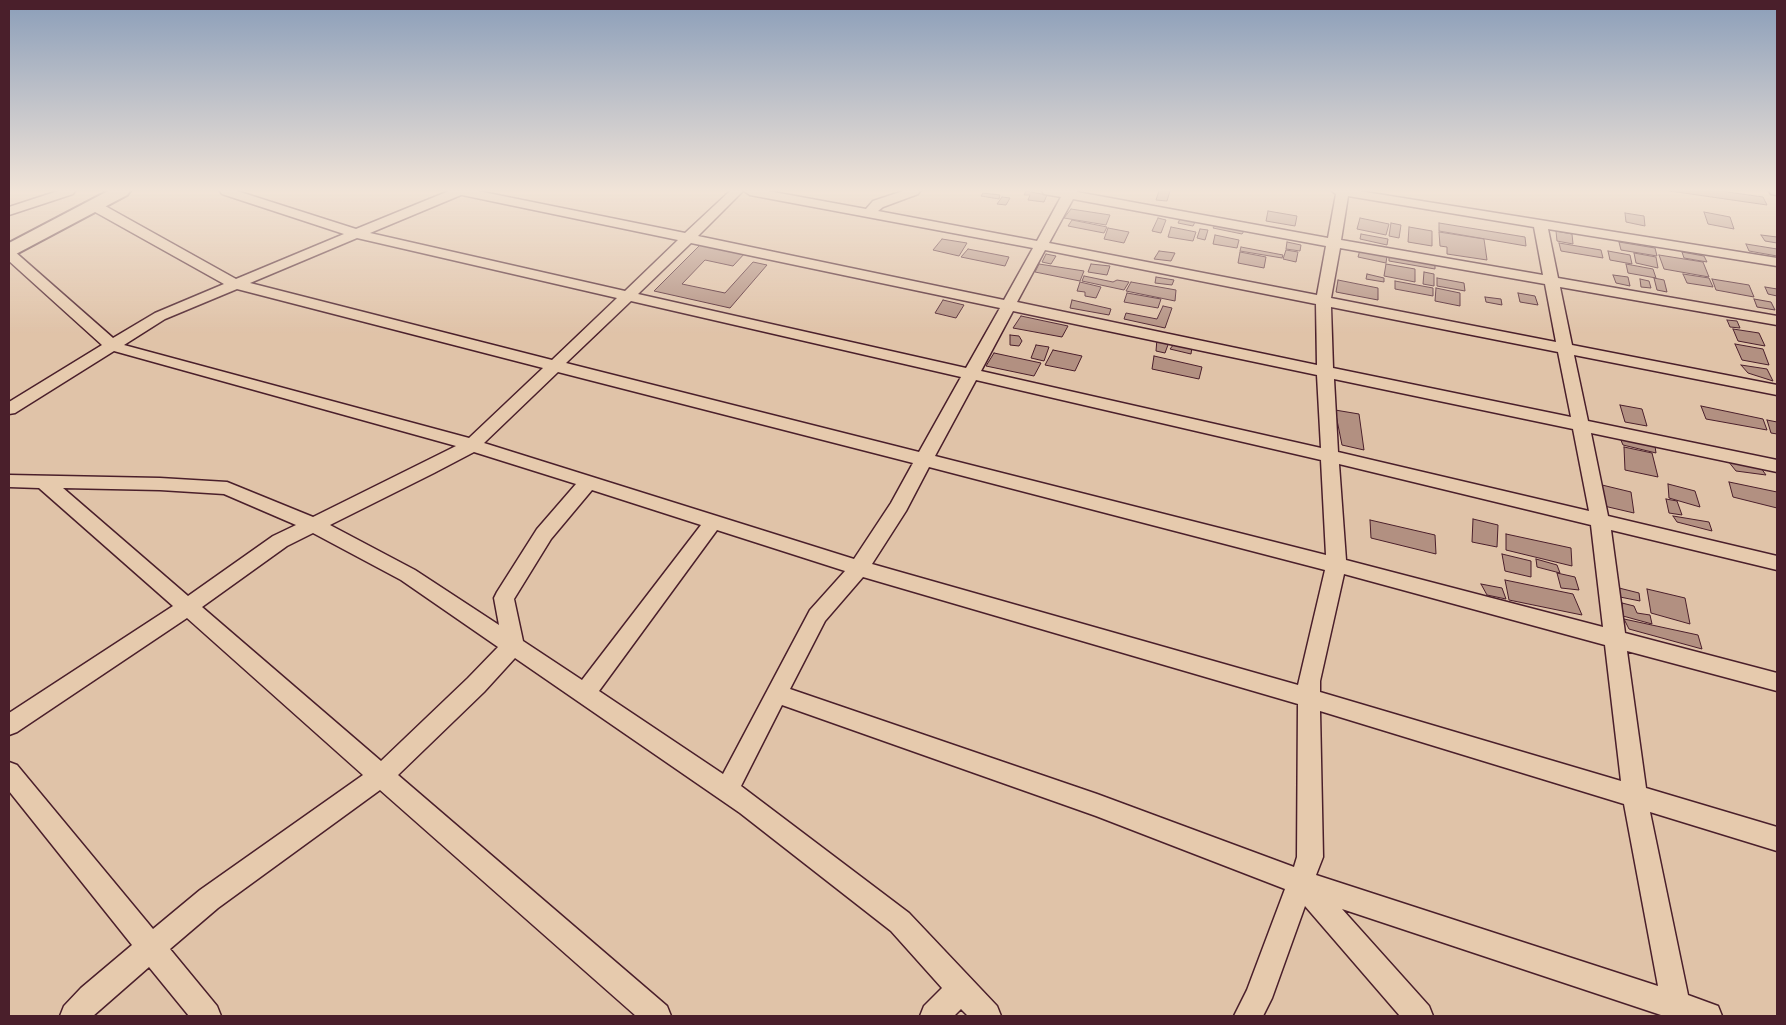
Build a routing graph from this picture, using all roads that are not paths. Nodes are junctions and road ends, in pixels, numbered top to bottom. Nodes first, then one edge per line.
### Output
1 (30, 239) edge
2 (154, 239) edge
3 (344, 239) edge
4 (377, 239) edge
5 (688, 239) edge
6 (693, 239) edge
7 (1007, 239) edge
8 (1044, 239) edge
9 (1312, 239) edge
10 (1335, 239) edge
11 (1543, 239) edge
12 (1633, 239) edge
13 (1334, 243) junction
14 (1040, 245) junction
15 (9, 250) edge
16 (9, 254) edge
17 (1777, 262) edge
18 (1552, 281) junction
19 (236, 284) junction
20 (627, 296) junction
21 (1323, 302) junction
22 (1008, 305) junction
23 (1777, 320) edge
24 (112, 346) junction
25 (1567, 350) junction
26 (553, 365) junction
27 (1325, 371) junction
28 (972, 374) junction
29 (1777, 390) edge
30 (9, 409) edge
31 (1580, 425) junction
32 (472, 445) junction
33 (1330, 456) junction
34 (924, 460) junction
35 (1777, 466) edge
36 (9, 481) edge
37 (44, 482) junction
38 (588, 482) junction
39 (1600, 521) junction
40 (713, 522) junction
41 (314, 525) junction
42 (1777, 563) edge
43 (1336, 565) junction
44 (859, 568) junction
45 (188, 607) junction
46 (1613, 639) junction
47 (513, 646) junction
48 (1777, 682) edge
49 (584, 694) junction
50 (777, 694) junction
51 (1309, 698) junction
52 (9, 725) edge
53 (9, 773) edge
54 (380, 776) junction
55 (727, 790) junction
56 (1634, 796) junction
57 (1777, 839) edge
58 (1301, 882) junction
59 (151, 947) junction
60 (962, 989) junction
61 (1678, 1011) edge
62 (74, 1016) edge
63 (207, 1016) edge
64 (657, 1016) edge
65 (934, 1016) edge
66 (987, 1016) edge
67 (1248, 1016) edge
68 (1419, 1016) edge
69 (1708, 1016) edge

1 - 15 street
2 - 19 street
3 - 19 street
4 - 20 street
5 - 20 street
6 - 22 street
7 - 14 street
8 - 14 street
9 - 13 street
10 - 13 street
11 - 18 street
12 - 17 street
13 - 18 street
13 - 21 street
14 - 21 street
14 - 22 street
16 - 24 street
18 - 23 street
18 - 25 street
19 - 24 street
19 - 26 street
20 - 26 street
20 - 28 street
21 - 25 street
21 - 27 street
22 - 27 street
22 - 28 street
24 - 30 street
24 - 32 street
25 - 29 street
25 - 31 street
26 - 32 street
26 - 34 street
27 - 31 street
27 - 33 street
28 - 33 street
28 - 34 street
31 - 35 street
31 - 39 street
32 - 38 street
32 - 41 street
33 - 39 street
33 - 43 street
34 - 43 street
34 - 44 street
36 - 37 street
37 - 41 street
37 - 45 street
38 - 40 street
38 - 47 street
39 - 42 street
39 - 46 street
40 - 44 street
40 - 49 street
41 - 45 street
41 - 47 street
43 - 46 street
43 - 51 street
44 - 50 street
44 - 51 street
45 - 52 street
45 - 54 street
46 - 48 street
46 - 56 street
47 - 49 street
47 - 54 street
49 - 55 street
50 - 55 street
50 - 58 street
51 - 56 street
51 - 58 street
53 - 59 street
54 - 59 street
54 - 64 street
55 - 60 street
56 - 57 street
56 - 61 street
58 - 61 street
58 - 67 street
58 - 68 street
59 - 62 street
59 - 63 street
60 - 65 street
60 - 66 street
61 - 69 street

